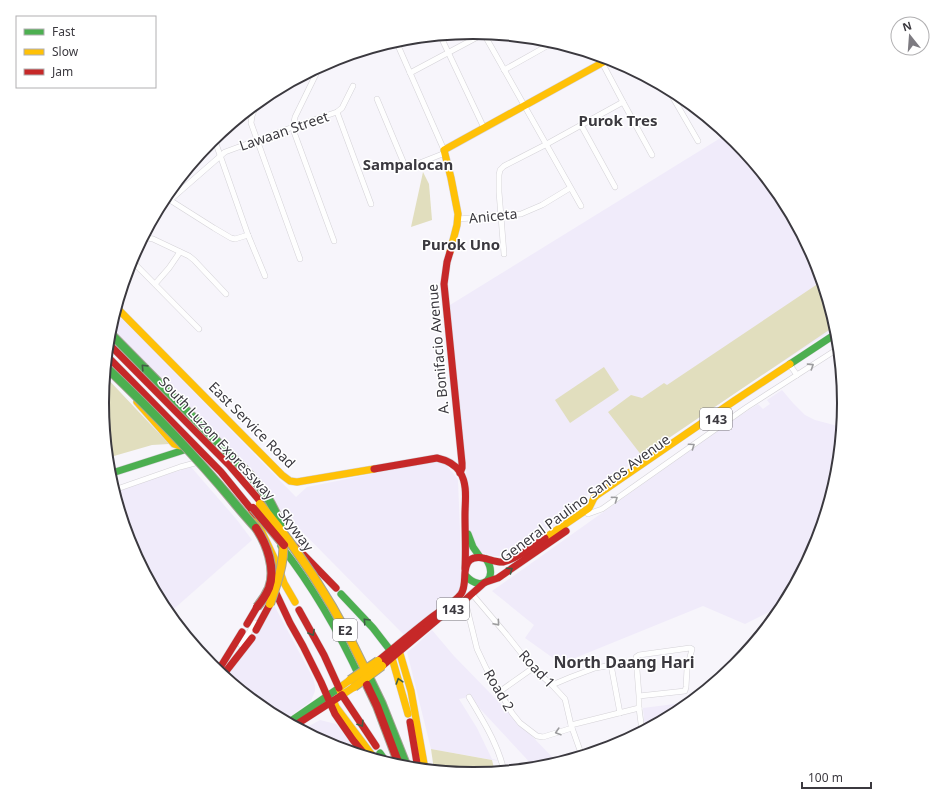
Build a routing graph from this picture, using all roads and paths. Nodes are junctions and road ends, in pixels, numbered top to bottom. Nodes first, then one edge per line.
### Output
1 (475, 39) edge
2 (488, 40) edge
3 (443, 41) edge
4 (546, 46) edge
5 (399, 47) edge
6 (449, 53) junction
7 (599, 62) edge
8 (605, 64) edge
9 (504, 70) junction
10 (410, 73) junction
11 (315, 75) edge
12 (354, 86) dead end
13 (377, 99) dead end
14 (674, 99) edge
15 (623, 102) junction
16 (524, 106) junction
17 (253, 112) edge
18 (338, 112) junction
19 (581, 125) junction
20 (293, 127) junction
21 (484, 128) junction
22 (257, 140) junction
23 (698, 141) dead end
24 (217, 145) edge
25 (545, 145) junction
26 (444, 152) junction
27 (221, 155) junction
28 (652, 155) dead end
29 (615, 187) dead end
30 (570, 188) junction
31 (172, 198) edge
32 (170, 200) edge
33 (371, 204) dead end
34 (581, 206) dead end
35 (501, 216) junction
36 (458, 220) junction
37 (248, 235) junction
38 (149, 238) edge
39 (334, 241) dead end
40 (180, 252) junction
41 (504, 254) dead end
42 (300, 259) dead end
43 (136, 265) edge
44 (265, 276) dead end
45 (155, 284) junction
46 (226, 294) dead end
47 (120, 312) edge
48 (199, 328) dead end
49 (831, 337) edge
50 (115, 338) edge
51 (832, 343) edge
52 (113, 349) edge
53 (113, 349) edge
54 (833, 351) edge
55 (112, 360) edge
56 (112, 360) edge
57 (795, 371) junction
58 (110, 373) edge
59 (110, 374) edge
60 (182, 448) junction
61 (195, 463) junction
62 (116, 472) edge
63 (460, 473) junction
64 (119, 488) edge
65 (252, 510) junction
66 (465, 526) junction
67 (296, 547) junction
68 (483, 558) junction
69 (466, 572) junction
70 (485, 582) junction
71 (273, 585) junction
72 (472, 594) junction
73 (465, 600) junction
74 (294, 602) dead end
75 (299, 610) dead end
76 (247, 624) dead end
77 (256, 630) dead end
78 (242, 632) dead end
79 (252, 638) dead end
80 (303, 646) junction
81 (398, 648) junction
82 (391, 654) junction
83 (636, 658) junction
84 (611, 665) junction
85 (223, 667) edge
86 (223, 667) edge
87 (224, 668) edge
88 (533, 668) junction
89 (321, 682) junction
90 (552, 685) junction
91 (341, 691) junction
92 (499, 692) junction
93 (640, 696) junction
94 (469, 698) dead end
95 (330, 699) junction
96 (639, 708) junction
97 (309, 709) junction
98 (620, 713) junction
99 (294, 719) edge
100 (299, 722) edge
101 (641, 725) edge
102 (571, 726) junction
103 (361, 749) edge
104 (580, 751) edge
105 (377, 753) edge
106 (393, 758) edge
107 (397, 759) edge
108 (404, 760) edge
109 (407, 761) edge
110 (417, 763) edge
111 (424, 764) edge
112 (503, 766) edge

1 - 6 street
2 - 9 street
3 - 6 street
4 - 9 street
5 - 10 street
6 - 10 street
6 - 21 street
7 - 16 main road
8 - 15 street
9 - 16 street
10 - 26 street
11 - 20 street
12 - 18 street, Lawaan Street
13 - 26 street
14 - 23 street
15 - 19 street
15 - 28 street
16 - 21 main road
16 - 25 street
17 - 22 street
18 - 20 street, Lawaan Street
18 - 33 street
19 - 25 street
19 - 29 street
20 - 22 street, Lawaan Street
20 - 39 street
21 - 26 main road
22 - 27 street, Lawaan Street
22 - 42 street
24 - 27 street
25 - 30 street
25 - 35 street
26 - 36 main road, A. Bonifacio Avenue
27 - 31 street, Lawaan Street
27 - 37 street
30 - 34 street
30 - 35 street, Aniceta
32 - 37 street
35 - 36 street, Aniceta
35 - 41 street
36 - 63 main road, A. Bonifacio Avenue
37 - 44 street
38 - 40 street
40 - 45 street
40 - 46 street
43 - 45 street
45 - 48 street
47 - 63 main road, East Service Road
49 - 68 main road, General Paulino Santos Avenue / 143
77 -> 50 main road, bridge
51 - 57 main road, General Paulino Santos Avenue / 143
52 - 67 main road, South Luzon Expressway / E2
53 - 108 main road, Skyway / E2, bridge
57 -> 54 street
55 - 65 main road, South Luzon Expressway / E2
56 - 107 main road, Skyway / E2, bridge
70 -> 57 main road, General Paulino Santos Avenue / 143
58 - 76 main road, bridge
59 - 60 main road
60 - 61 main road
60 - 62 main road
61 - 64 street
61 - 71 main road
63 - 66 main road
65 - 74 main road
65 - 106 main road, South Luzon Expressway / E2
66 - 68 main road
66 - 69 main road
82 -> 67 main road
67 - 109 main road, South Luzon Expressway / E2
68 - 69 main road
68 - 70 main road
69 - 70 main road, 143
69 - 81 main road, General Paulino Santos Avenue / 143
70 - 72 main road, General Paulino Santos Avenue / 143
71 - 80 main road
71 - 85 street
72 - 73 main road, General Paulino Santos Avenue / 143
72 -> 88 street, Road 1
73 - 81 main road, General Paulino Santos Avenue / 143
73 - 92 street, Road 2
75 -> 91 main road
78 - 86 main road
79 - 87 main road
80 - 89 main road
80 - 95 main road
81 - 82 main road, General Paulino Santos Avenue / 143
81 - 111 main road
82 - 91 main road, General Paulino Santos Avenue, bridge
110 -> 82 main road
83 - 84 street
83 - 93 street
83 - 93 street
84 - 90 street
84 - 98 street
88 - 90 street, Road 1
88 - 92 street
89 - 95 main road
89 - 97 main road
90 - 102 street, Road 1
91 - 95 main road, General Paulino Santos Avenue
91 -> 105 main road
102 -> 92 street, Road 2
93 - 96 street
94 - 112 street
95 - 97 main road
95 - 100 main road
95 - 103 main road
95 - 105 main road
96 - 98 street
96 - 101 street
97 - 99 main road
98 - 102 street
102 - 104 street, Road 1

